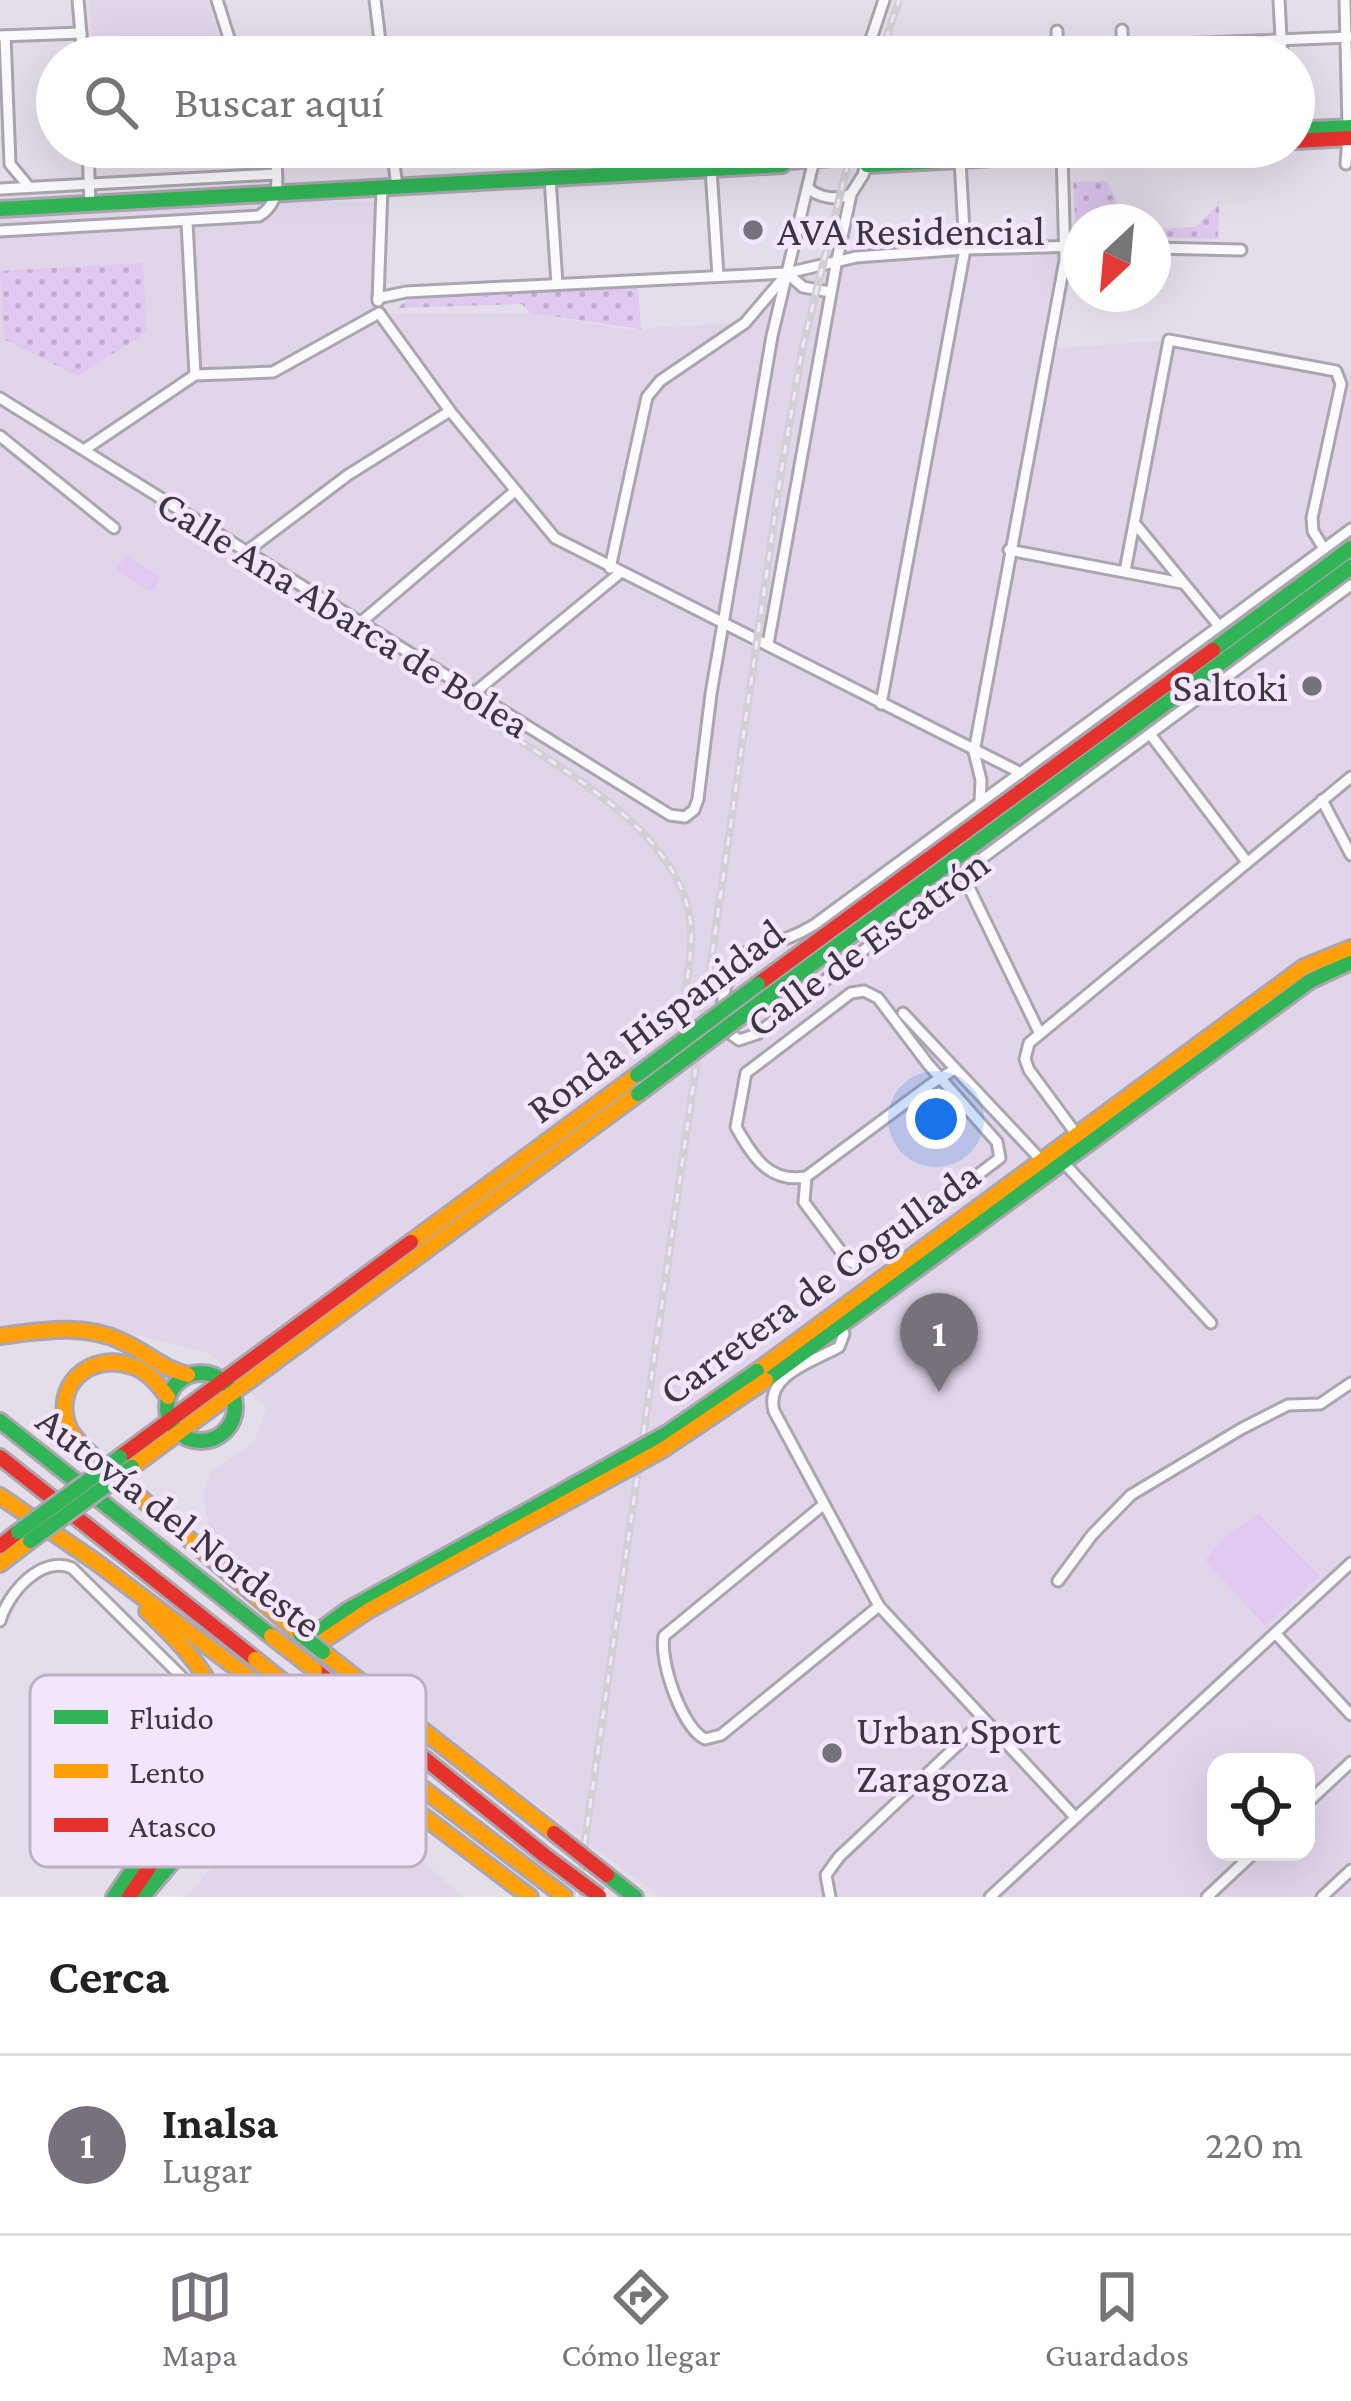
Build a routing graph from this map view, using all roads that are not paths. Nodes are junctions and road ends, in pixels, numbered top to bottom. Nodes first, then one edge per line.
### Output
1 (78, 0) edge
2 (217, 0) edge
3 (375, 0) edge
4 (884, 0) edge
5 (1279, 0) edge
6 (1345, 0) edge
7 (1122, 30) dead end
8 (1057, 32) dead end
9 (81, 33) junction
10 (3, 36) edge
11 (81, 36) edge
12 (228, 36) edge
13 (379, 36) edge
14 (872, 36) edge
15 (1057, 36) edge
16 (1122, 36) edge
17 (1281, 36) edge
18 (1348, 37) edge
19 (1315, 38) edge
20 (1315, 131) edge
21 (1349, 132) edge
22 (1315, 138) edge
23 (1346, 164) dead end
24 (5, 165) edge
25 (88, 168) edge
26 (276, 168) edge
27 (391, 168) edge
28 (729, 168) edge
29 (812, 168) edge
30 (863, 168) edge
31 (956, 168) edge
32 (1063, 168) edge
33 (711, 169) junction
34 (276, 175) junction
35 (550, 178) junction
36 (89, 183) junction
37 (29, 187) junction
38 (390, 187) junction
39 (808, 188) junction
40 (0, 189) edge
41 (278, 194) junction
42 (851, 194) junction
43 (90, 204) junction
44 (1064, 204) edge
45 (0, 209) edge
46 (187, 222) junction
47 (0, 231) edge
48 (1063, 246) edge
49 (1171, 248) edge
50 (965, 249) junction
51 (1240, 250) dead end
52 (1063, 262) edge
53 (836, 265) junction
54 (788, 273) junction
55 (718, 277) junction
56 (557, 284) junction
57 (830, 292) junction
58 (380, 294) junction
59 (380, 313) junction
60 (745, 323) junction
61 (772, 336) junction
62 (195, 375) junction
63 (0, 398) edge
64 (450, 411) junction
65 (0, 436) edge
66 (84, 450) junction
67 (515, 491) junction
68 (1137, 526) junction
69 (114, 528) dead end
70 (1351, 529) edge
71 (1351, 547) edge
72 (1324, 549) junction
73 (1009, 550) junction
74 (246, 552) junction
75 (615, 571) junction
76 (1126, 571) junction
77 (1351, 572) edge
78 (1182, 583) junction
79 (1351, 586) edge
80 (1330, 601) junction
81 (1237, 615) junction
82 (360, 623) junction
83 (723, 625) junction
84 (1219, 626) junction
85 (768, 644) junction
86 (1177, 658) junction
87 (1217, 685) junction
88 (473, 694) junction
89 (880, 704) junction
90 (1150, 734) junction
91 (1076, 750) junction
92 (974, 752) junction
93 (1100, 753) junction
94 (1021, 773) junction
95 (1351, 777) edge
96 (1322, 800) junction
97 (980, 802) junction
98 (1351, 855) edge
99 (1247, 862) junction
100 (962, 873) junction
101 (1351, 948) edge
102 (1351, 962) edge
103 (762, 991) junction
104 (903, 1013) dead end
105 (1039, 1032) junction
106 (955, 1069) junction
107 (940, 1078) junction
108 (1077, 1136) junction
109 (1042, 1161) junction
110 (1064, 1163) junction
111 (806, 1177) junction
112 (835, 1321) junction
113 (1211, 1323) dead end
114 (0, 1336) edge
115 (188, 1375) junction
116 (1351, 1383) edge
117 (228, 1387) junction
118 (168, 1397) junction
119 (0, 1421) edge
120 (174, 1427) junction
121 (0, 1456) edge
122 (0, 1496) edge
123 (823, 1504) junction
124 (24, 1537) junction
125 (0, 1546) edge
126 (81, 1551) junction
127 (1351, 1563) edge
128 (0, 1564) edge
129 (1058, 1581) dead end
130 (879, 1606) junction
131 (0, 1621) edge
132 (1276, 1634) junction
133 (311, 1643) junction
134 (180, 1675) edge
135 (203, 1675) edge
136 (246, 1675) edge
137 (275, 1675) edge
138 (321, 1675) edge
139 (352, 1675) edge
140 (1351, 1715) edge
141 (984, 1720) junction
142 (426, 1733) edge
143 (426, 1760) edge
144 (1351, 1762) edge
145 (426, 1792) edge
146 (1315, 1796) edge
147 (1076, 1817) junction
148 (426, 1818) edge
149 (1246, 1861) edge
150 (134, 1867) edge
151 (148, 1867) edge
152 (169, 1867) edge
153 (1351, 1870) edge
154 (600, 1896) edge
155 (114, 1897) edge
156 (129, 1897) edge
157 (142, 1897) edge
158 (530, 1897) edge
159 (565, 1897) edge
160 (635, 1897) edge
161 (830, 1897) edge
162 (990, 1897) edge
163 (1208, 1897) edge
164 (1322, 1897) edge

1 - 9 street
2 - 12 street
3 - 13 street
4 - 14 street
5 - 17 street
6 - 18 street
7 - 16 street
8 - 15 street
9 - 10 street
9 - 11 street
10 - 24 street
18 - 19 street
18 - 21 street
20 - 21 main road
21 - 22 main road
21 - 23 street
24 - 37 street
25 - 36 street
26 - 34 street
27 - 38 street
28 - 33 main road
29 - 39 street
30 - 42 street
31 - 50 street
32 - 44 street
33 - 35 main road
33 - 55 street
34 - 36 street
34 - 41 street
35 - 38 main road
35 - 56 street
36 - 37 street
36 - 43 street
37 - 40 street
38 - 41 main road
38 - 58 street
39 - 42 street
39 - 54 street
41 - 43 main road
41 - 46 street
42 - 53 street
43 - 45 main road
46 - 47 street
46 - 62 street
48 - 50 street
49 - 51 street
50 - 53 street
50 - 89 street
52 - 73 street
53 - 54 street
53 - 57 street
54 - 55 street
54 - 57 street
54 - 60 street
54 - 61 street
55 - 56 street
56 - 58 street
57 - 85 street
58 - 59 street
59 - 62 street
59 - 64 street
60 - 61 street
60 - 75 street
61 - 83 street
62 - 66 street
63 - 66 street, Calle Ana Abarca de Bolea
64 - 67 street
64 - 74 street
65 - 69 street
66 - 74 street, Calle Ana Abarca de Bolea
67 - 75 street
67 - 82 street
68 - 72 street
68 - 76 street
68 - 78 street
70 - 72 street, Calle de Escatrón
71 - 81 street, Ronda Hispanidad
71 - 91 main road, Ronda Hispanidad
72 - 81 street, Calle de Escatrón
73 - 76 street
73 - 92 street
74 - 82 street, Calle Ana Abarca de Bolea
75 - 83 street
75 - 88 street
76 - 78 street
77 - 80 street, Calle de Escatrón
77 - 93 main road, Ronda Hispanidad
78 - 84 street
79 - 80 street, Calle de Escatrón
80 - 87 street, Calle de Escatrón
81 - 84 street, Calle de Escatrón
82 - 88 street, Calle Ana Abarca de Bolea
83 - 85 street
83 - 88 street, Calle Ana Abarca de Bolea
84 - 86 street, Calle de Escatrón
85 - 89 street
86 - 91 street, Calle de Escatrón
86 - 94 street, Calle de Escatrón
87 - 90 street, Calle de Escatrón
87 - 93 street, Ronda Hispanidad
89 - 92 street
90 - 99 street
90 - 100 street, Calle de Escatrón
91 - 103 main road, Ronda Hispanidad
92 - 94 street
92 - 97 street
93 - 103 main road, Ronda Hispanidad
94 - 97 street, Calle de Escatrón
95 - 96 street
96 - 98 street
96 - 99 street
97 - 100 street, Calle de Escatrón
99 - 105 street
100 - 105 street
101 - 108 main road, Carretera de Cogullada
102 - 110 main road, Carretera de Cogullada
103 - 117 main road, Ronda Hispanidad, bridge
103 - 117 main road, Ronda Hispanidad, bridge
104 - 106 street
105 - 108 street
106 - 107 street
106 - 109 street
107 - 111 street
107 - 111 street
107 - 111 street
108 - 109 main road, Carretera de Cogullada
109 - 112 main road, Carretera de Cogullada
110 - 112 main road, Carretera de Cogullada
110 - 113 street
112 - 123 street
112 - 133 main road, Carretera de Cogullada, bridge
114 - 115 main road
115 - 117 main road
115 - 118 main road
116 - 129 street
117 - 120 main road, Ronda Hispanidad
117 - 120 main road
118 - 120 main road
118 - 133 main road
119 - 138 main road, Autovía del Nordeste, bridge
120 - 124 main road, Ronda Hispanidad, bridge
121 - 137 main road, Autovía del Nordeste, bridge
122 - 126 main road
123 - 130 street
123 - 130 street
124 - 125 main road, Ronda Hispanidad
124 - 128 main road, Ronda Hispanidad
126 - 135 main road
126 - 136 main road, bridge
127 - 132 street
130 - 141 street
131 - 134 street
132 - 140 street
132 - 147 street
133 - 139 main road, bridge
141 - 147 street
141 - 161 street
142 - 160 main road, bridge
143 - 154 main road, Autovía del Nordeste, bridge
144 - 146 street
145 - 159 main road, Autovía del Nordeste, bridge
147 - 162 street
148 - 158 main road
149 - 163 street
150 - 155 main road
151 - 156 main road
152 - 157 main road
153 - 164 street

